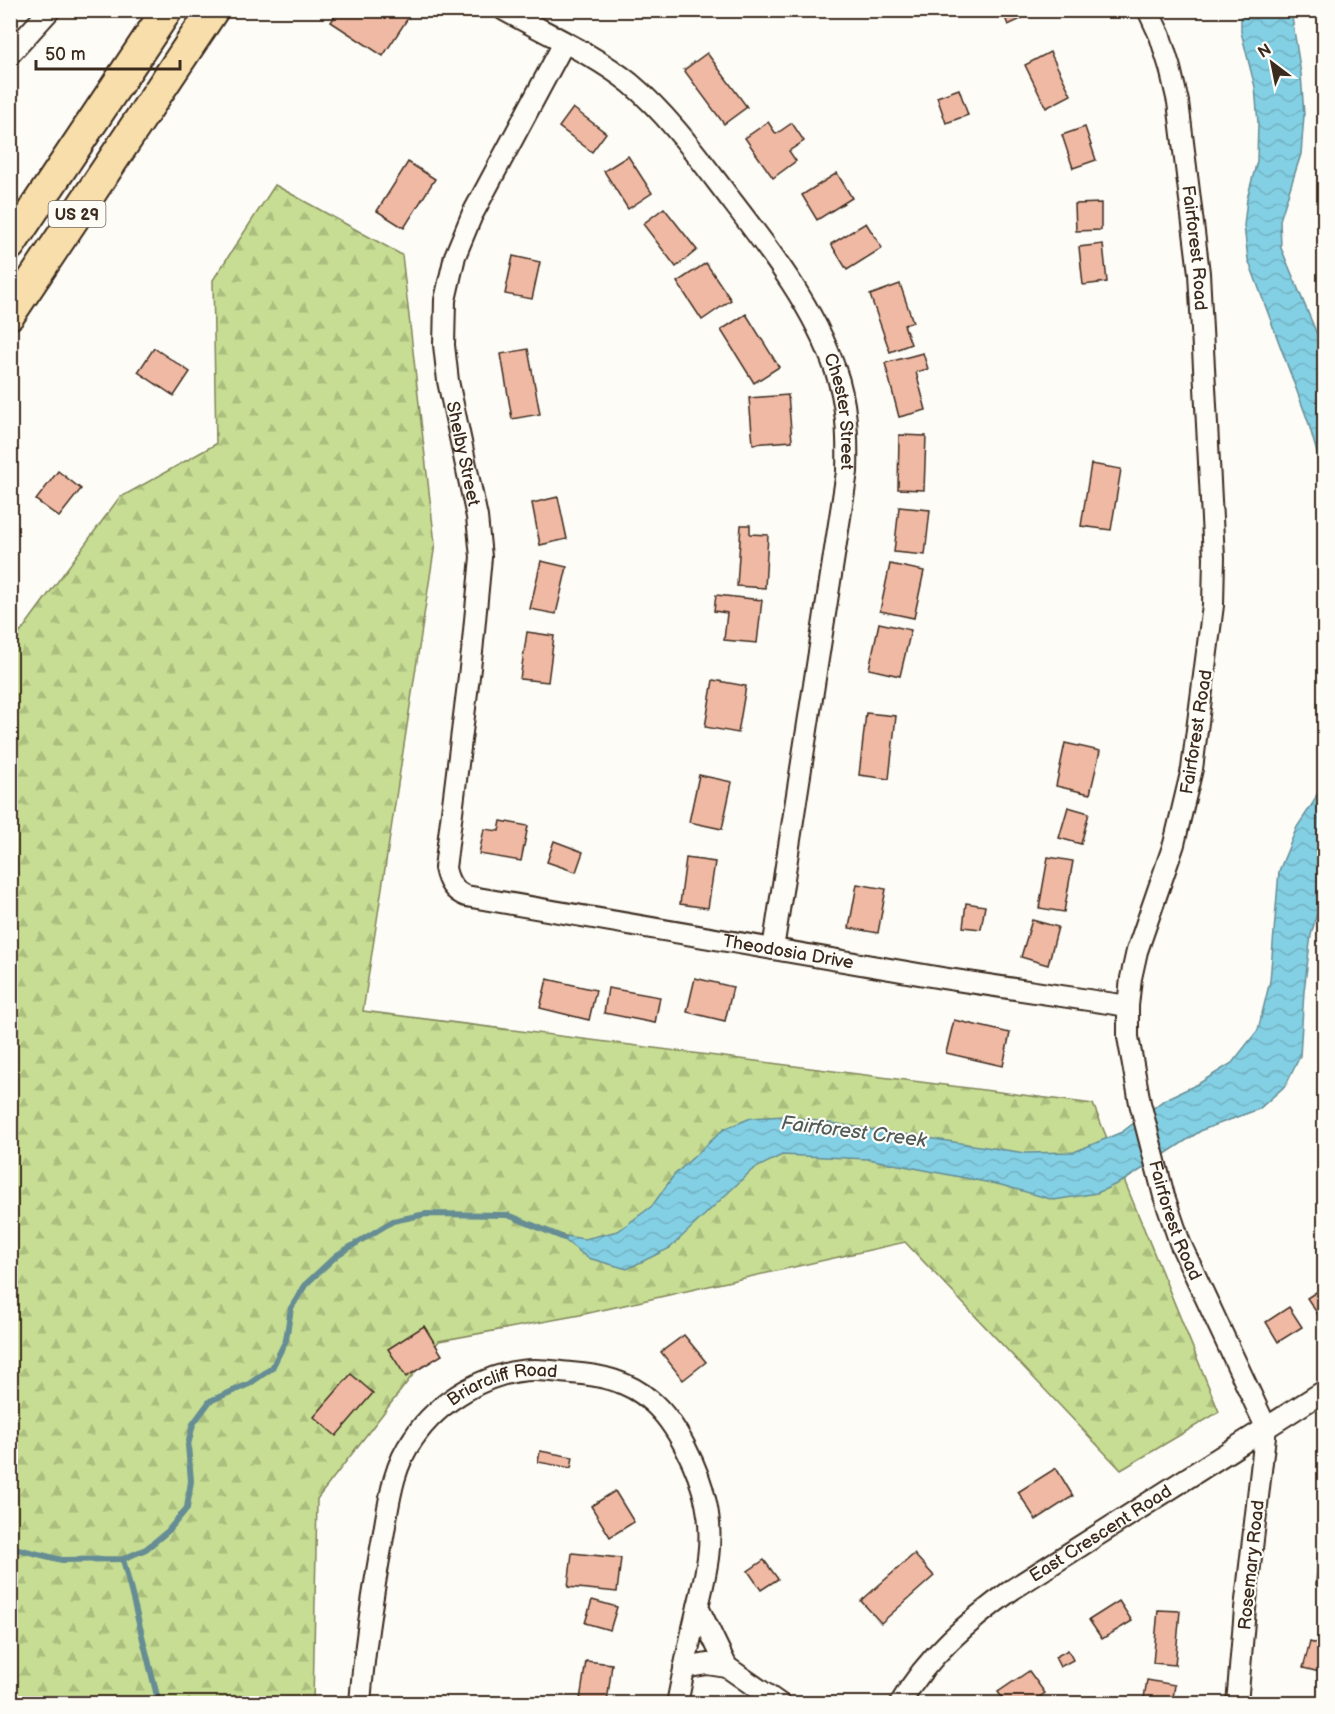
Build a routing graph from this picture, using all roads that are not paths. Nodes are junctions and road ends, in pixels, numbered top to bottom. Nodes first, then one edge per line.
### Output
1 (50, 10) edge
2 (167, 10) edge
3 (213, 10) edge
4 (504, 10) edge
5 (1148, 10) edge
6 (564, 43) junction
7 (10, 54) edge
8 (112, 92) junction
9 (143, 114) junction
10 (10, 245) edge
11 (10, 314) edge
12 (452, 887) joint
13 (773, 949) junction
14 (1128, 1006) junction
15 (1324, 1391) edge
16 (1266, 1427) junction
17 (698, 1607) junction
18 (727, 1667) junction
19 (684, 1668) junction
20 (360, 1704) edge
21 (677, 1704) edge
22 (780, 1704) edge
23 (900, 1704) edge
24 (1237, 1704) edge

1 - 7 street
2 - 8 main road, US 29
3 - 9 main road, US 29
4 - 6 street, Chester Street
5 - 14 street, Fairforest Road
6 - 12 street, Shelby Street
6 - 13 street, Chester Street
8 - 9 main road
8 - 10 main road, US 29
9 - 11 main road, US 29
12 - 13 street, Theodosia Drive
13 - 14 street, Theodosia Drive
14 - 16 street, Fairforest Road
15 - 16 street, East Crescent Road
16 - 23 street, East Crescent Road
16 - 24 street, Rosemary Road
17 - 18 street
17 - 19 street, Briarcliff Road
17 - 20 street, Briarcliff Road
18 - 19 street
18 - 22 street
19 - 21 street, Briarcliff Road

